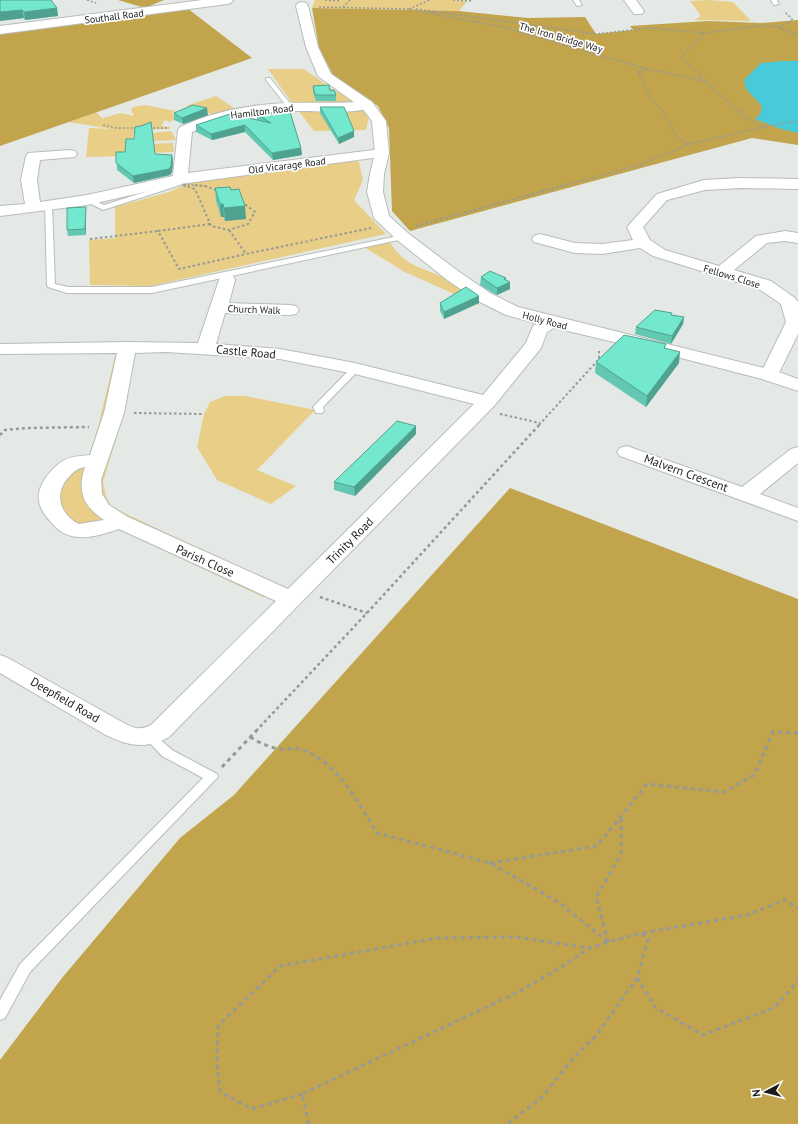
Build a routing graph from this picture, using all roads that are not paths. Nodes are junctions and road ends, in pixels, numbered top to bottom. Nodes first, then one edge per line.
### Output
1 (227, 0) edge
2 (630, 0) edge
3 (299, 3) edge
4 (638, 12) dead end
5 (0, 30) edge
6 (268, 79) dead end
7 (290, 106) junction
8 (367, 106) junction
9 (382, 153) junction
10 (70, 154) dead end
11 (176, 182) junction
12 (798, 184) edge
13 (48, 206) junction
14 (32, 208) junction
15 (0, 211) edge
16 (400, 234) junction
17 (798, 238) edge
18 (540, 239) dead end
19 (643, 242) junction
20 (721, 272) junction
21 (227, 280) dead end
22 (218, 308) junction
23 (290, 310) dead end
24 (551, 322) junction
25 (127, 347) junction
26 (206, 348) junction
27 (0, 349) edge
28 (355, 369) junction
29 (768, 375) junction
30 (798, 385) edge
31 (484, 405) junction
32 (319, 411) dead end
33 (628, 452) dead end
34 (798, 453) edge
35 (98, 460) junction
36 (745, 495) junction
37 (798, 515) edge
38 (120, 522) junction
39 (296, 595) junction
40 (0, 663) edge
41 (140, 737) junction
42 (0, 1014) edge

1 - 5 street, Southall Road
2 - 4 street
3 - 8 street
6 - 7 lane
7 - 8 street, Hamilton Road
7 - 11 street, Hamilton Road
8 - 9 street
9 - 11 street, Old Vicarage Road
9 - 16 street, Holly Road
10 - 14 street
11 - 13 street, Old Vicarage Road
12 - 19 street
13 - 14 street, Old Vicarage Road
13 - 16 lane
14 - 15 street, Old Vicarage Road
16 - 24 street, Holly Road
17 - 20 street
18 - 19 street
19 - 20 street, Fellows Close
20 - 29 street, Fellows Close
21 - 22 street, Church Walk
22 - 23 street, Church Walk
22 - 26 street, Church Walk
24 - 29 street, Holly Road
24 - 31 street, Trinity Road
25 - 26 street, Castle Road
25 - 27 street, Castle Road
25 - 35 street, Parish Close
26 - 28 street, Castle Road
28 - 31 street, Castle Road
28 - 32 lane
29 - 30 street, Holly Road
31 - 39 street, Trinity Road
33 - 36 street, Malvern Crescent
34 - 36 street
35 - 38 street, Parish Close
35 - 38 street
36 - 37 street, Malvern Crescent
38 - 39 street, Parish Close
39 - 41 street, Trinity Road
40 - 41 street, Deepfield Road
41 - 42 lane

